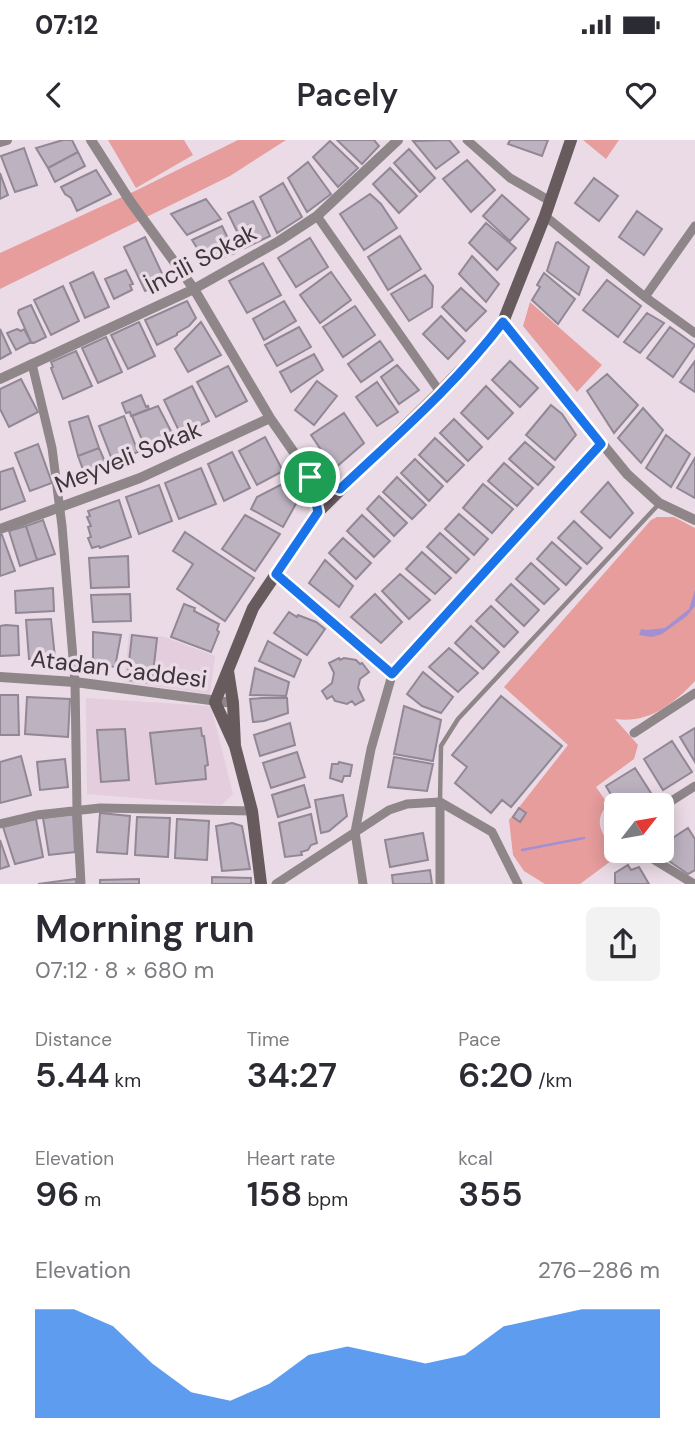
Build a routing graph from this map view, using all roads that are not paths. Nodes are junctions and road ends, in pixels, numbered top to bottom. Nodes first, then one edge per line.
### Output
1 (7, 140) edge
2 (91, 140) edge
3 (398, 140) edge
4 (467, 140) edge
5 (571, 140) edge
6 (0, 142) edge
7 (550, 201) junction
8 (317, 216) junction
9 (545, 216) junction
10 (695, 226) edge
11 (194, 289) junction
12 (645, 297) junction
13 (503, 322) junction
14 (695, 333) edge
15 (32, 363) junction
16 (0, 379) edge
17 (440, 392) junction
18 (270, 418) junction
19 (601, 444) junction
20 (310, 477) junction
21 (340, 489) junction
22 (659, 503) junction
23 (60, 508) junction
24 (318, 512) junction
25 (695, 520) edge
26 (0, 529) edge
27 (276, 574) junction
28 (228, 669) junction
29 (392, 674) junction
30 (0, 677) edge
31 (75, 682) junction
32 (695, 693) edge
33 (215, 702) junction
34 (233, 703) junction
35 (634, 733) dead end
36 (236, 746) junction
37 (695, 786) edge
38 (674, 799) edge
39 (440, 802) junction
40 (77, 810) junction
41 (252, 811) junction
42 (0, 824) edge
43 (355, 832) junction
44 (659, 863) edge
45 (81, 884) edge
46 (261, 884) edge
47 (276, 884) edge
48 (363, 884) edge
49 (440, 884) edge
50 (518, 884) edge
51 (694, 884) edge

1 - 6 street
2 - 11 street
3 - 8 street, İncili Sokak
4 - 7 street
5 - 7 main road
7 - 9 main road
8 - 11 street, İncili Sokak
8 - 17 street
9 - 12 street
9 - 13 main road
10 - 12 street
11 - 15 street, İncili Sokak
11 - 18 street
12 - 14 street
13 - 17 main road
13 - 19 street
15 - 16 street, İncili Sokak
15 - 23 street
17 - 21 main road
18 - 20 street
18 - 23 street, Meyveli Sokak
19 - 22 street
19 - 29 street
20 - 21 street
20 - 24 street
21 - 24 main road
22 - 25 street
22 - 39 lane
23 - 26 street, Meyveli Sokak
23 - 31 street
24 - 27 main road
27 - 28 main road
27 - 29 street
28 - 33 main road
28 - 34 main road
29 - 43 street
30 - 31 street, Atadan Caddesi
31 - 33 street, Atadan Caddesi
31 - 40 street
32 - 35 street
33 - 34 street, Atadan Caddesi
33 - 36 main road
34 - 36 main road
36 - 41 main road
37 - 38 street
39 - 43 street
39 - 49 street
39 - 50 street
40 - 41 street
40 - 42 street
40 - 45 street
41 - 46 main road
43 - 47 street
43 - 48 street
44 - 51 street

